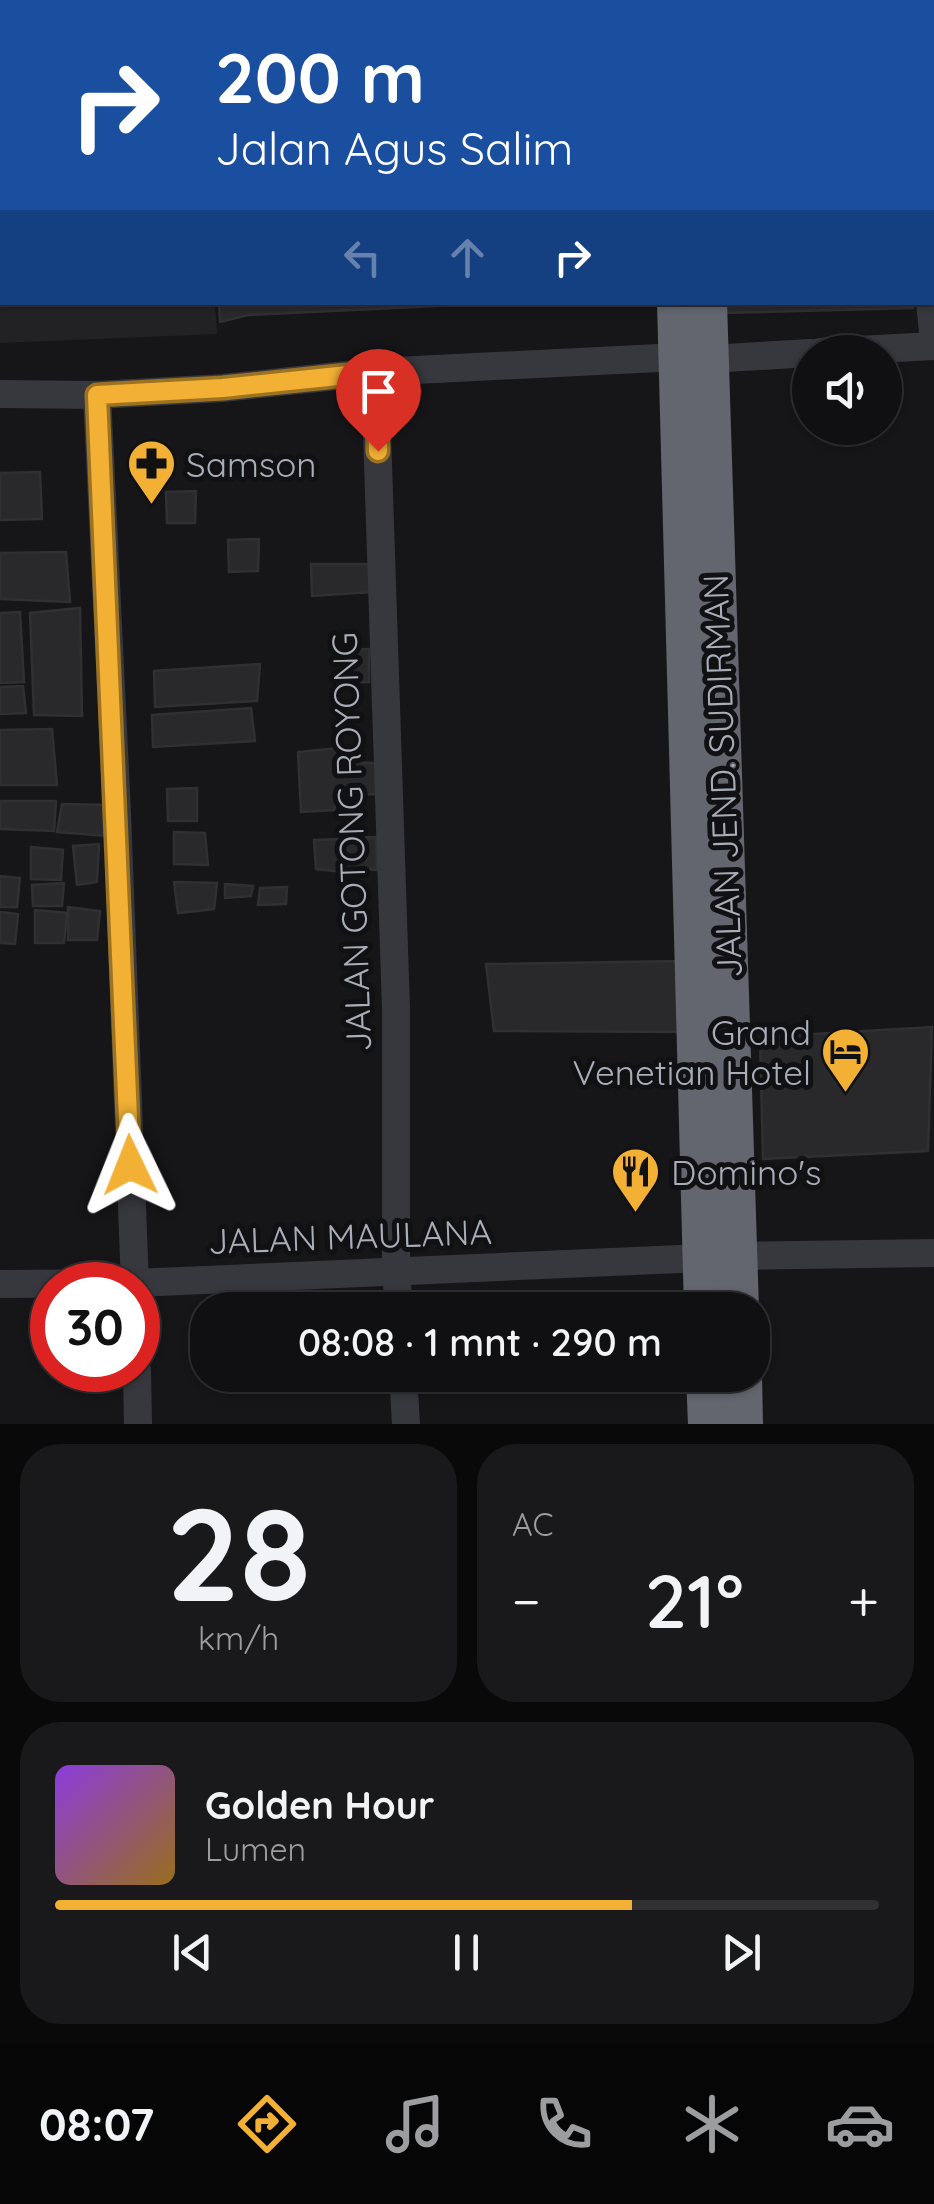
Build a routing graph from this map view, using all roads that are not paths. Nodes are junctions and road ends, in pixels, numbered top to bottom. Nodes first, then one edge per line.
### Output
1 (678, 305) edge
2 (706, 305) edge
3 (930, 305) edge
4 (934, 344) edge
5 (902, 346) edge
6 (792, 354) edge
7 (694, 358) junction
8 (376, 372) junction
9 (0, 394) edge
10 (97, 395) junction
11 (934, 1253) edge
12 (720, 1256) junction
13 (134, 1262) edge
14 (396, 1272) junction
15 (160, 1283) edge
16 (0, 1284) edge
17 (30, 1284) edge
18 (398, 1292) edge
19 (709, 1292) edge
20 (733, 1292) edge
21 (137, 1392) edge
22 (404, 1392) edge
23 (707, 1392) edge
24 (742, 1392) edge
25 (138, 1424) edge
26 (406, 1424) edge
27 (708, 1424) edge
28 (743, 1424) edge

1 - 7 highway, JALAN JEND. SUDIRMAN
2 - 7 highway, JALAN JEND. SUDIRMAN
3 - 4 street
4 - 5 street
6 - 7 street
7 - 8 street
7 - 12 highway, JALAN JEND. SUDIRMAN
8 - 10 street
8 - 14 street, JALAN GOTONG ROYONG
9 - 10 street
10 - 13 street
11 - 12 street, JALAN MAULANA
12 - 14 street, JALAN MAULANA
12 - 19 highway, JALAN JEND. SUDIRMAN
12 - 20 highway, JALAN JEND. SUDIRMAN
14 - 15 street, JALAN MAULANA
14 - 18 street, JALAN GOTONG ROYONG
16 - 17 street, JALAN MAULANA
21 - 25 street
22 - 26 street
23 - 27 highway
24 - 28 highway

